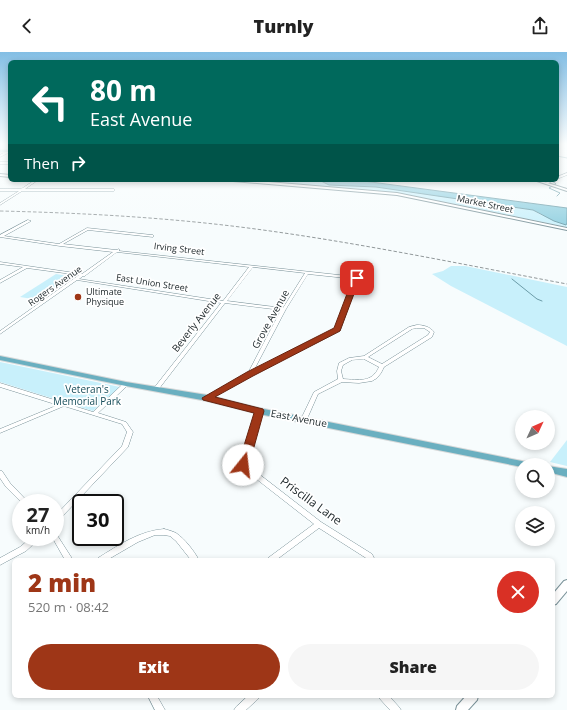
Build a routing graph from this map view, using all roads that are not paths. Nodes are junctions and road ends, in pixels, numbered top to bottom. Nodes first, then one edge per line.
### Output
1 (34, 182) edge
2 (261, 182) edge
3 (542, 182) edge
4 (546, 183) joint
5 (0, 190) edge
6 (23, 190) junction
7 (114, 190) dead end
8 (567, 190) edge
9 (0, 204) edge
10 (29, 221) dead end
11 (567, 228) edge
12 (1, 236) edge
13 (152, 236) dead end
14 (60, 245) junction
15 (118, 250) junction
16 (0, 262) edge
17 (26, 266) junction
18 (252, 266) junction
19 (306, 273) junction
20 (84, 275) junction
21 (78, 280) junction
22 (0, 282) edge
23 (223, 302) junction
24 (284, 309) junction
25 (0, 334) edge
26 (365, 357) junction
27 (0, 358) edge
28 (382, 366) junction
29 (250, 374) junction
30 (340, 380) junction
31 (126, 384) junction
32 (0, 385) edge
33 (156, 389) junction
34 (207, 398) junction
35 (62, 405) junction
36 (259, 411) junction
37 (94, 414) junction
38 (304, 419) junction
39 (0, 431) edge
40 (515, 463) edge
41 (555, 470) edge
42 (0, 473) edge
43 (567, 473) edge
44 (17, 494) edge
45 (64, 510) edge
46 (319, 524) junction
47 (26, 546) edge
48 (60, 546) edge
49 (68, 558) edge
50 (104, 558) edge
51 (193, 558) edge
52 (274, 558) edge
53 (370, 558) edge
54 (0, 562) edge
55 (567, 584) edge
56 (555, 599) edge
57 (153, 698) edge
58 (253, 698) edge
59 (386, 698) edge
60 (471, 698) edge
61 (160, 710) edge
62 (239, 710) edge
63 (396, 710) edge
64 (461, 710) edge

1 - 6 street
2 - 11 street, Market Street
3 - 4 street
4 - 8 street
5 - 6 street
6 - 7 street
6 - 9 street
10 - 12 street
12 - 14 street, Irving Street
13 - 14 street
14 - 15 street, Irving Street
15 - 18 street, Irving Street
15 - 20 street, Rogers Avenue
16 - 17 street
17 - 20 street
17 - 22 street
18 - 19 street, Irving Street
18 - 23 street, Beverly Avenue
19 - 24 street, Grove Avenue
19 - 29 street, Irving Street
20 - 21 street, Rogers Avenue
21 - 23 street, East Union Street
21 - 25 street, Rogers Avenue
23 - 24 street, East Union Street
23 - 33 street, Beverly Avenue
24 - 29 street, Grove Avenue
26 - 28 street
26 - 28 street
26 - 30 street
27 - 31 highway, East Avenue
28 - 30 street
29 - 34 street
30 - 38 street
31 - 33 highway, East Avenue
31 - 37 street
32 - 35 street
33 - 34 highway, East Avenue
34 - 36 highway, East Avenue
35 - 37 street
35 - 39 street
36 - 38 highway, East Avenue
36 - 46 street, Priscilla Lane
37 - 45 street
38 - 40 highway, East Avenue
41 - 43 highway
42 - 44 street
46 - 52 street
46 - 53 street, Priscilla Lane
47 - 54 street
48 - 49 street
50 - 51 street
55 - 56 street
57 - 61 street
58 - 62 street
59 - 63 street
60 - 64 street

